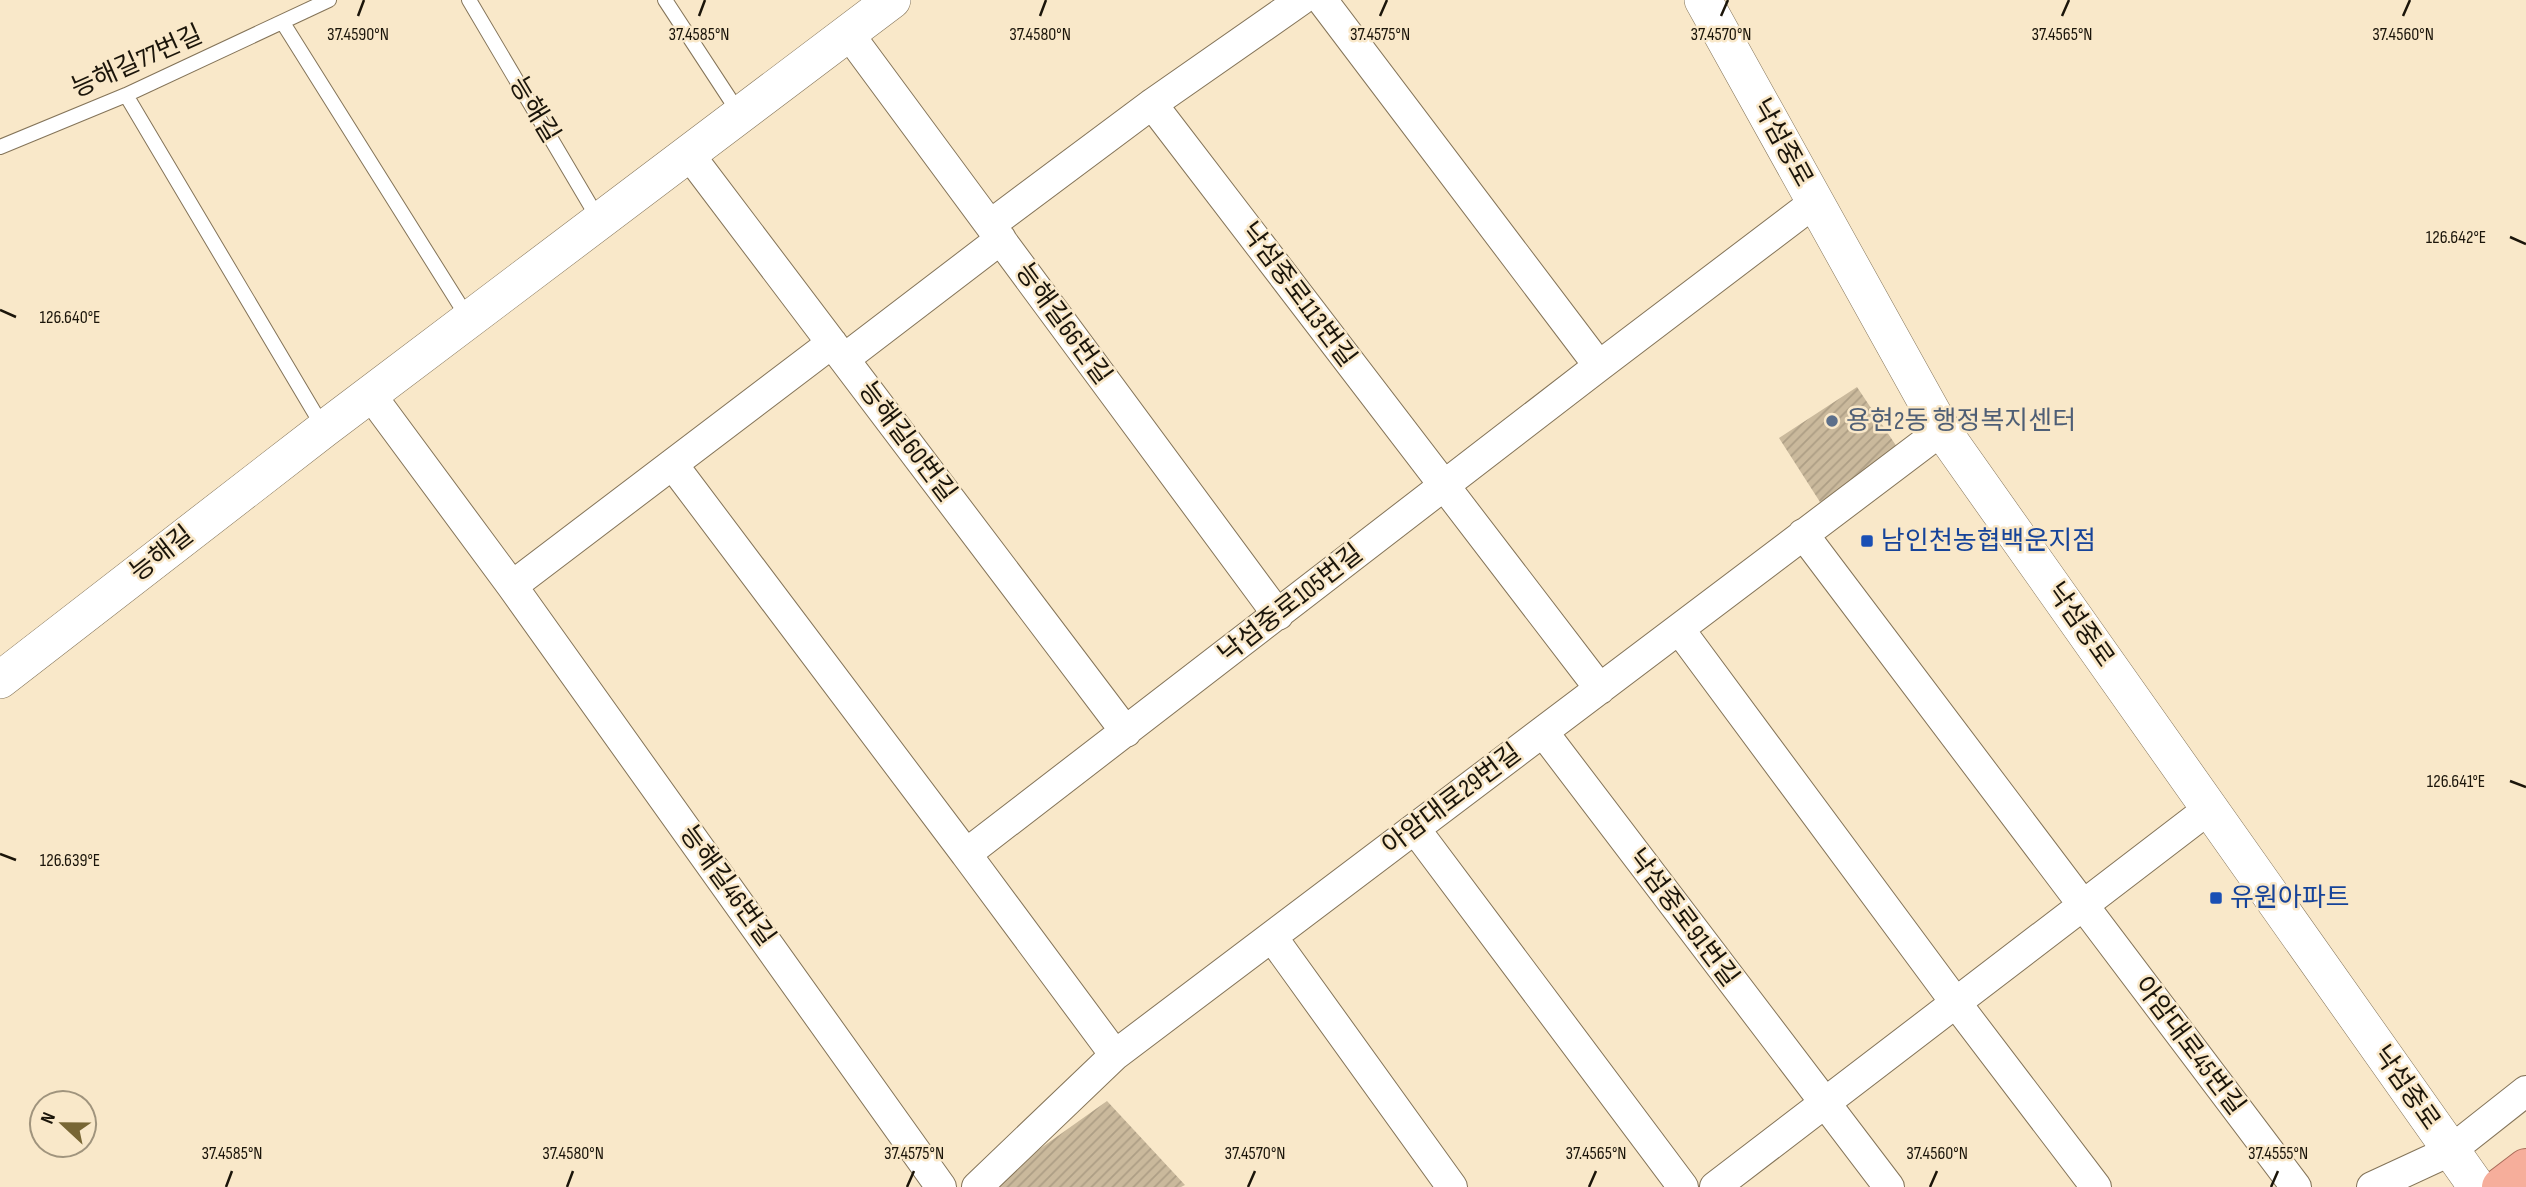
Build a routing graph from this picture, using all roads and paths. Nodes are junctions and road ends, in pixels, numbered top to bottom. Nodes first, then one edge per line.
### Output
1 (329, 0) edge
2 (469, 0) edge
3 (665, 0) edge
4 (1301, 0) edge
5 (1322, 0) edge
6 (1703, 0) edge
7 (871, 11) edge
8 (283, 23) junction
9 (126, 95) junction
10 (1152, 104) junction
11 (740, 114) junction
12 (0, 147) edge
13 (688, 153) junction
14 (1815, 202) junction
15 (600, 221) junction
16 (995, 232) junction
17 (469, 319) junction
18 (838, 351) junction
19 (1599, 366) junction
20 (370, 394) junction
21 (324, 429) junction
22 (1941, 430) junction
23 (673, 465) junction
24 (1444, 486) junction
25 (1803, 534) junction
26 (512, 586) junction
27 (1278, 615) junction
28 (1679, 629) junction
29 (0, 680) edge
30 (1600, 689) junction
31 (1126, 732) junction
32 (1543, 732) junction
33 (2210, 808) junction
34 (1415, 829) junction
35 (966, 854) junction
36 (2083, 906) junction
37 (1272, 937) junction
38 (1956, 1003) junction
39 (1115, 1055) junction
40 (2526, 1091) edge
41 (1824, 1103) junction
42 (2450, 1151) junction
43 (941, 1187) edge
44 (977, 1187) edge
45 (1452, 1187) edge
46 (1683, 1187) edge
47 (1716, 1187) edge
48 (1889, 1187) edge
49 (2096, 1187) edge
50 (2295, 1187) edge
51 (2372, 1187) edge
52 (2477, 1187) edge

1 - 8 lane, 능해길77번길
2 - 15 lane, 능해길
3 - 11 lane
4 - 10 street
5 - 19 street
6 - 14 street, 낙섬중로
7 - 11 street, 능해길
7 - 16 street, 능해길66번길
8 - 9 lane, 능해길77번길
8 - 17 lane
9 - 12 lane, 능해길77번길
9 - 21 lane
10 - 16 street
10 - 24 street, 낙섬중로113번길
11 - 13 street, 능해길
13 - 15 street, 능해길
13 - 18 street, 능해길60번길
14 - 19 street, 낙섬중로105번길
14 - 22 street, 낙섬중로
15 - 17 street, 능해길
16 - 18 street
16 - 27 street, 능해길66번길
17 - 20 street, 능해길
18 - 23 street
18 - 31 street, 능해길60번길
19 - 24 street, 낙섬중로105번길
20 - 21 street, 능해길
20 - 26 street, 능해길46번길
21 - 29 street, 능해길
22 - 25 street, 아암대로29번길
22 - 33 street, 낙섬중로
23 - 26 street
23 - 35 street
24 - 27 street, 낙섬중로105번길
24 - 30 street, 낙섬중로113번길
25 - 28 street, 아암대로29번길
25 - 36 street
26 - 43 street, 능해길46번길
27 - 31 street, 낙섬중로105번길
28 - 30 street, 아암대로29번길
28 - 38 street
30 - 32 street, 아암대로29번길
31 - 35 street, 낙섬중로105번길
32 - 34 street, 아암대로29번길
32 - 41 street, 낙섬중로91번길
33 - 36 street
33 - 42 street, 낙섬중로
34 - 37 street, 아암대로29번길
34 - 46 street
35 - 39 street
36 - 38 street
36 - 50 street, 아암대로45번길
37 - 39 street, 아암대로29번길
37 - 45 street
38 - 41 street
38 - 49 street
39 - 44 street, 아암대로29번길
40 - 42 street
41 - 47 street
41 - 48 street
42 - 51 street
42 - 52 street, 낙섬중로

